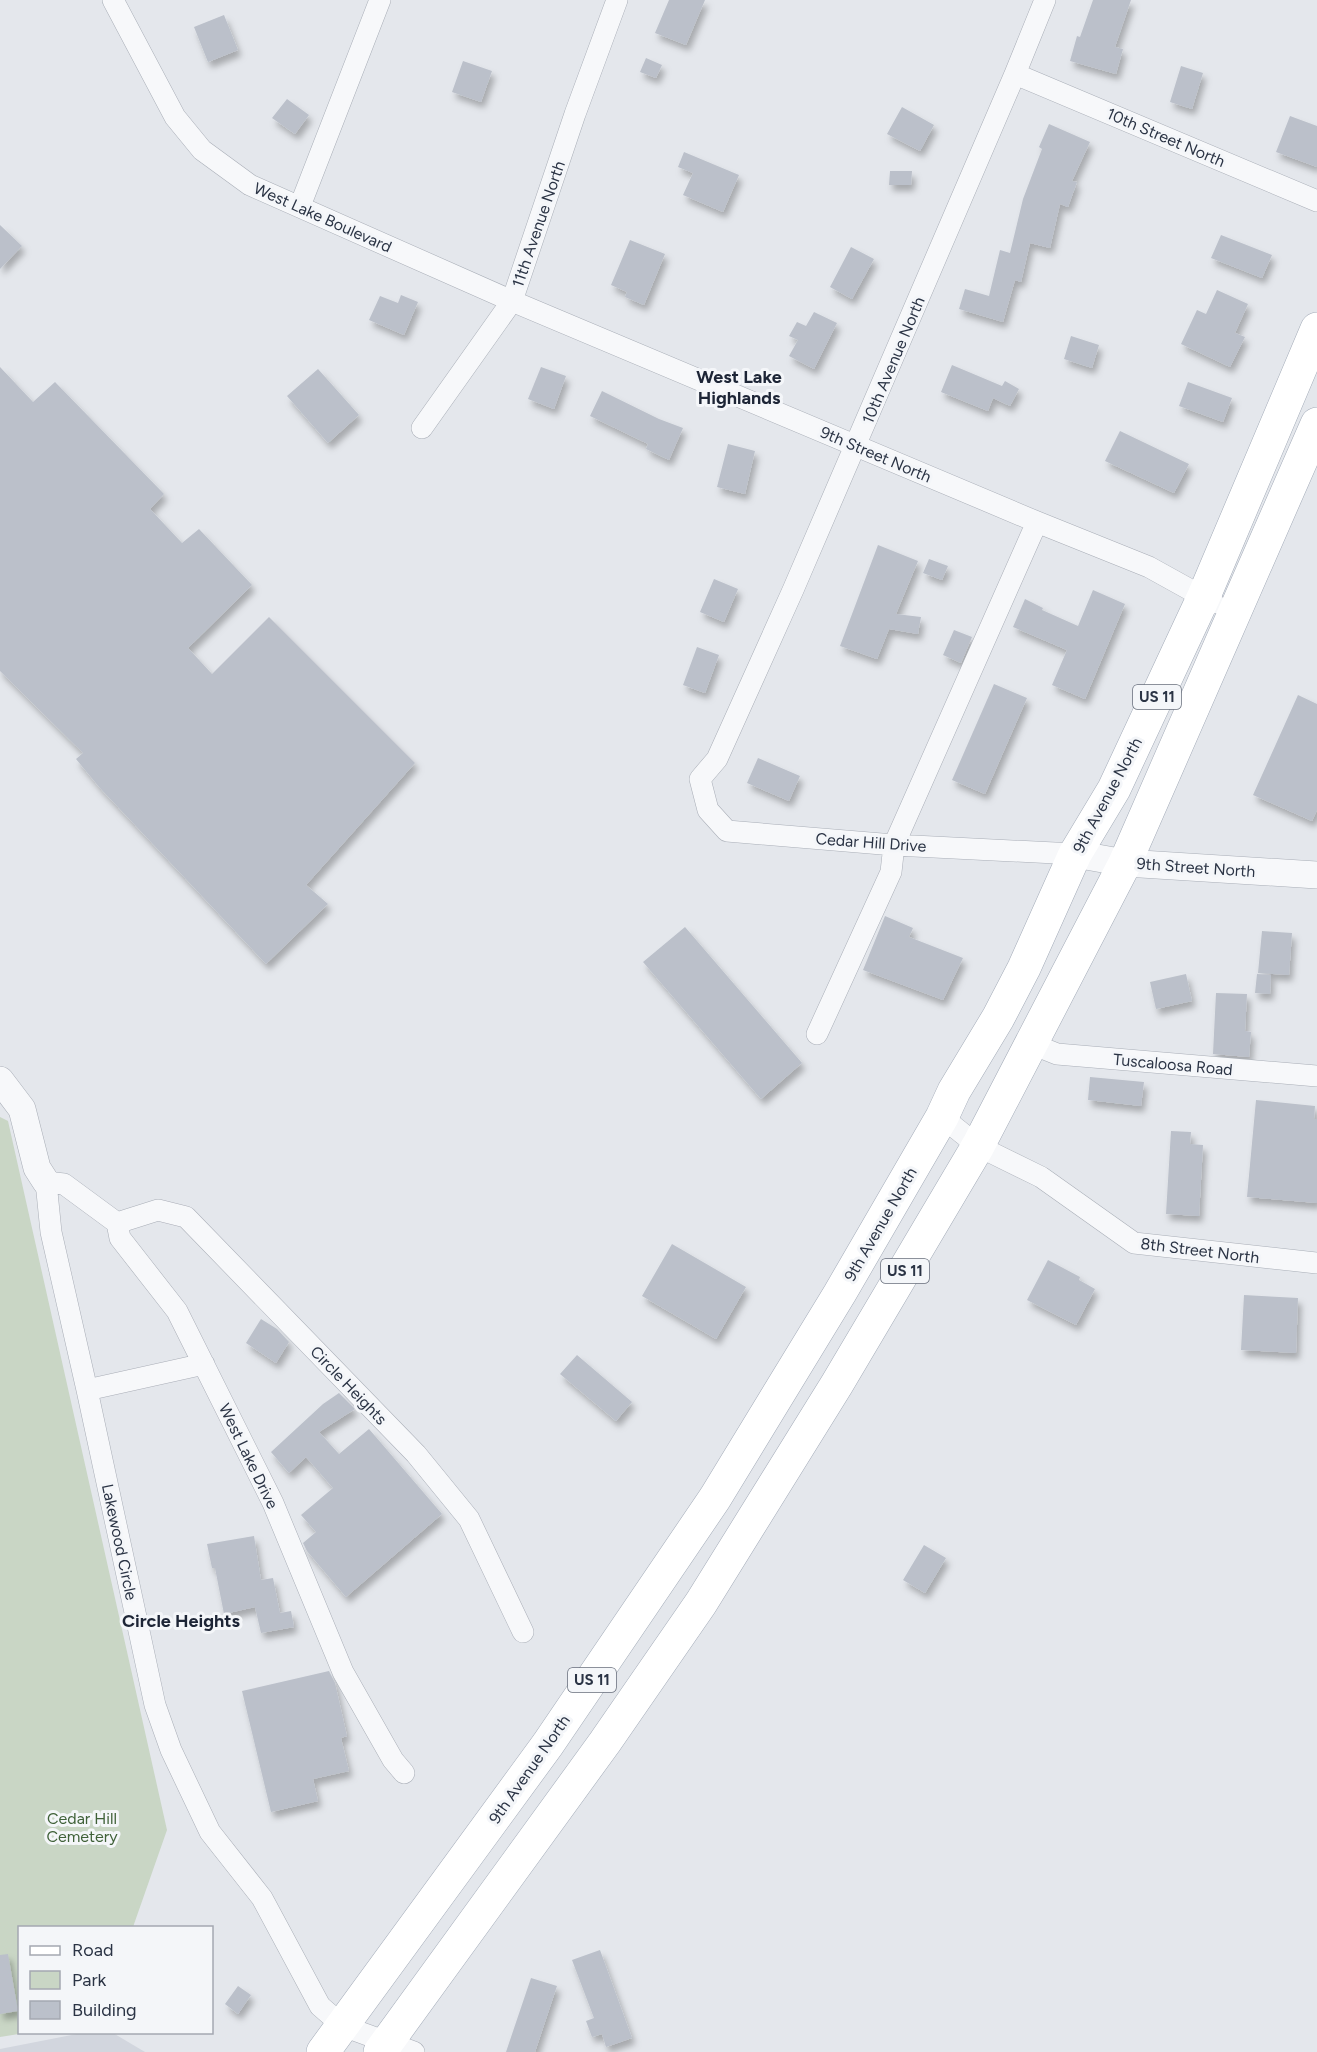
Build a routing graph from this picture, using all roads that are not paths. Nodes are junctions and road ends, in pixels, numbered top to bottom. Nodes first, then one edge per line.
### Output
1 (113, 0) edge
2 (380, 0) edge
3 (617, 0) edge
4 (1045, 0) edge
5 (1015, 74) junction
6 (1317, 201) edge
7 (300, 206) junction
8 (512, 301) junction
9 (1317, 329) edge
10 (1317, 424) edge
11 (422, 428) dead end
12 (856, 446) junction
13 (1037, 522) junction
14 (1203, 596) junction
15 (1235, 616) junction
16 (700, 779) joint
17 (894, 845) junction
18 (1075, 854) junction
19 (1125, 863) junction
20 (1317, 875) edge
21 (817, 1034) dead end
22 (1032, 1044) junction
23 (1317, 1076) edge
24 (0, 1080) edge
25 (942, 1117) junction
26 (978, 1146) junction
27 (46, 1182) junction
28 (117, 1223) junction
29 (1317, 1263) edge
30 (204, 1364) junction
31 (87, 1390) junction
32 (524, 1632) dead end
33 (404, 1773) dead end
34 (343, 2026) junction
35 (394, 2049) edge
36 (323, 2052) edge

1 - 7 street, West Lake Boulevard
2 - 7 street
3 - 8 street, 11th Avenue North
4 - 5 street, 10th Avenue North
5 - 6 street, 10th Street North
5 - 12 street, 10th Avenue North
7 - 8 street, West Lake Boulevard
8 - 11 street, 11th Avenue North
8 - 12 street, 9th Street North
9 - 14 main road, 9th Avenue North / US 11
10 - 15 main road, US 11
12 - 13 street, 9th Street North
12 - 16 street, 10th Avenue North
13 - 14 street, 9th Street North
13 - 17 street
14 - 15 street, 9th Street North
14 - 18 main road, 9th Avenue North / US 11
15 - 19 main road, US 11
16 - 17 street, Cedar Hill Drive
17 - 18 street, Cedar Hill Drive
17 - 21 street
18 - 19 street, 9th Street North
18 - 25 main road, 9th Avenue North / US 11
19 - 20 street, 9th Street North
19 - 22 main road, US 11
22 - 23 street, Tuscaloosa Road
22 - 26 main road, US 11
24 - 27 street
25 - 26 street, 8th Street North
25 - 34 main road, 9th Avenue North / US 11
26 - 29 street, 8th Street North
26 - 35 main road, US 11
27 - 28 street, West Lake Drive
27 - 31 street, Lakewood Circle
28 - 30 street, West Lake Drive
28 - 32 street, Circle Heights
30 - 31 street
30 - 33 street, West Lake Drive
31 - 34 street, Lakewood Circle
34 - 35 street
34 - 36 main road, 9th Avenue North / US 11

